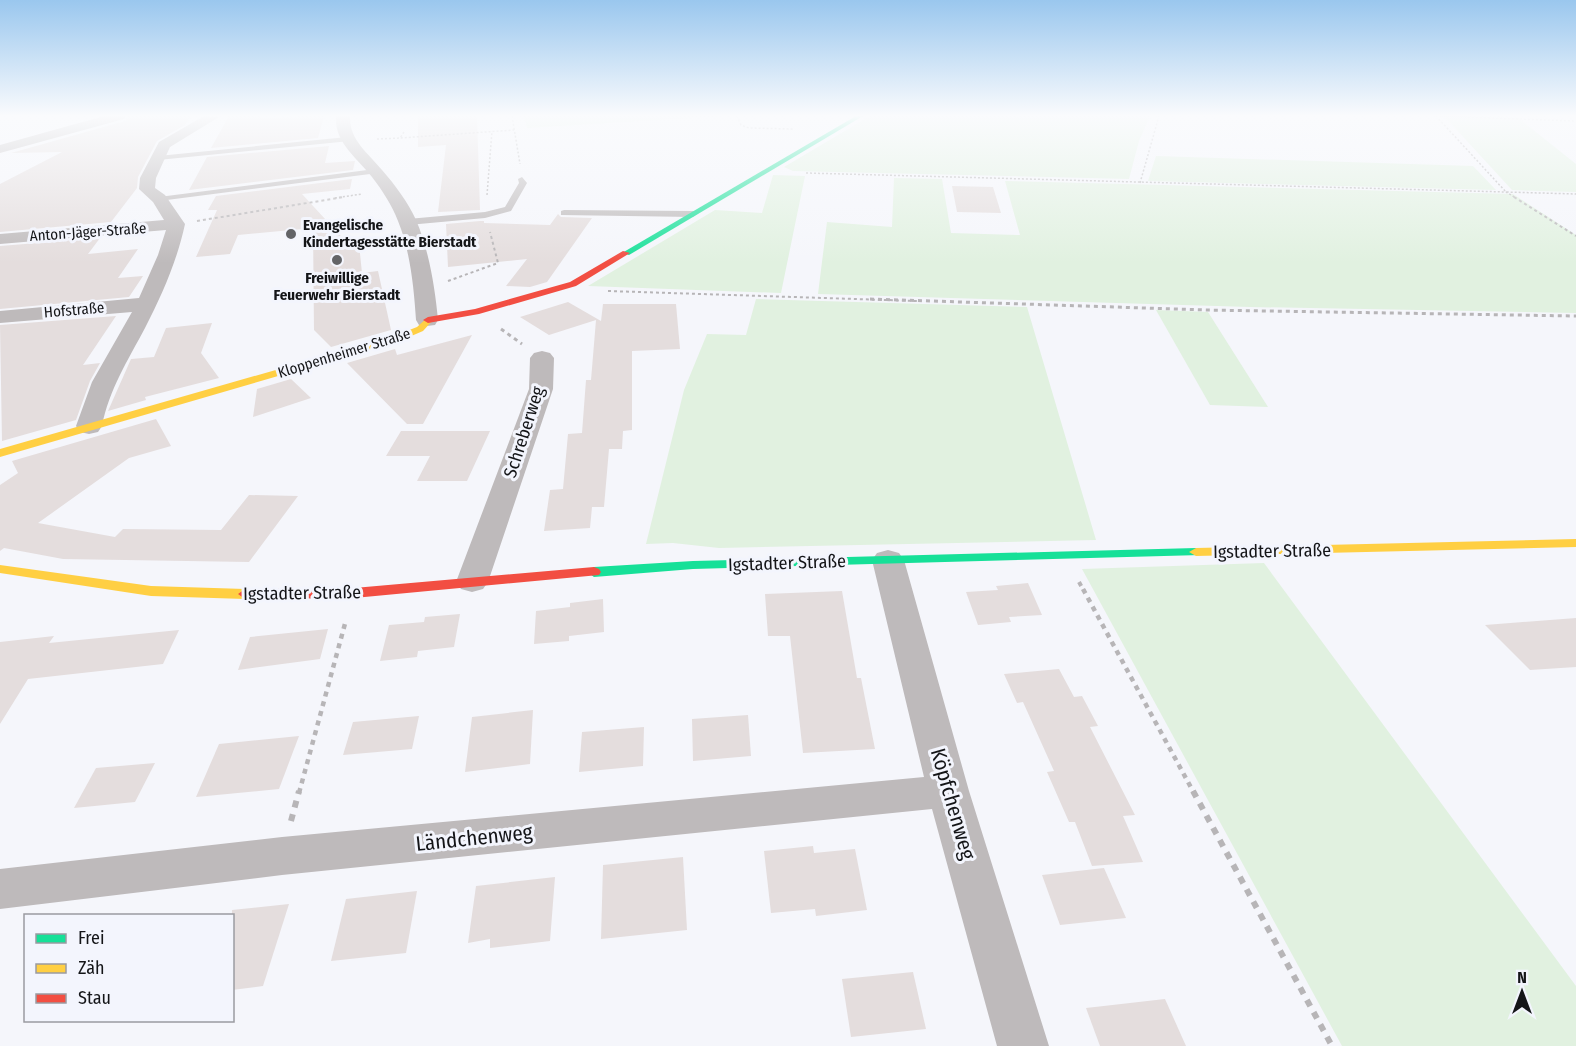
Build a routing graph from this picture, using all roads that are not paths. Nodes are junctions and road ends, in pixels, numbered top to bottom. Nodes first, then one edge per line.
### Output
1 (155, 165) edge
2 (369, 165) edge
3 (777, 165) edge
4 (375, 171) junction
5 (522, 179) road end
6 (159, 199) junction
7 (564, 213) dead end
8 (693, 214) junction
9 (408, 222) junction
10 (176, 224) junction
11 (0, 239) edge
12 (147, 304) junction
13 (0, 317) edge
14 (427, 320) junction
15 (542, 358) road end
16 (89, 426) junction
17 (0, 453) edge
18 (1576, 543) edge
19 (888, 560) junction
20 (1, 570) edge
21 (472, 582) junction
22 (948, 791) junction
23 (0, 889) edge
24 (1023, 1046) edge

1 - 6 street
2 - 4 street
3 - 8 street, Kloppenheimer Straße
4 - 6 lane
4 - 9 street
5 - 9 lane
6 - 10 street
7 - 8 lane
8 - 14 street, Kloppenheimer Straße
9 - 14 street
10 - 11 street, Anton-Jäger-Straße
10 - 12 street
12 - 13 street, Hofstraße
12 - 16 street
14 - 16 street, Kloppenheimer Straße
15 - 21 street, Schreberweg
16 - 17 street, Kloppenheimer Straße
18 - 19 street, Igstadter Straße
19 - 21 street, Igstadter Straße
19 - 22 street, Köpfchenweg
20 - 21 street, Igstadter Straße
22 - 23 street, Ländchenweg
22 - 24 street, Köpfchenweg

